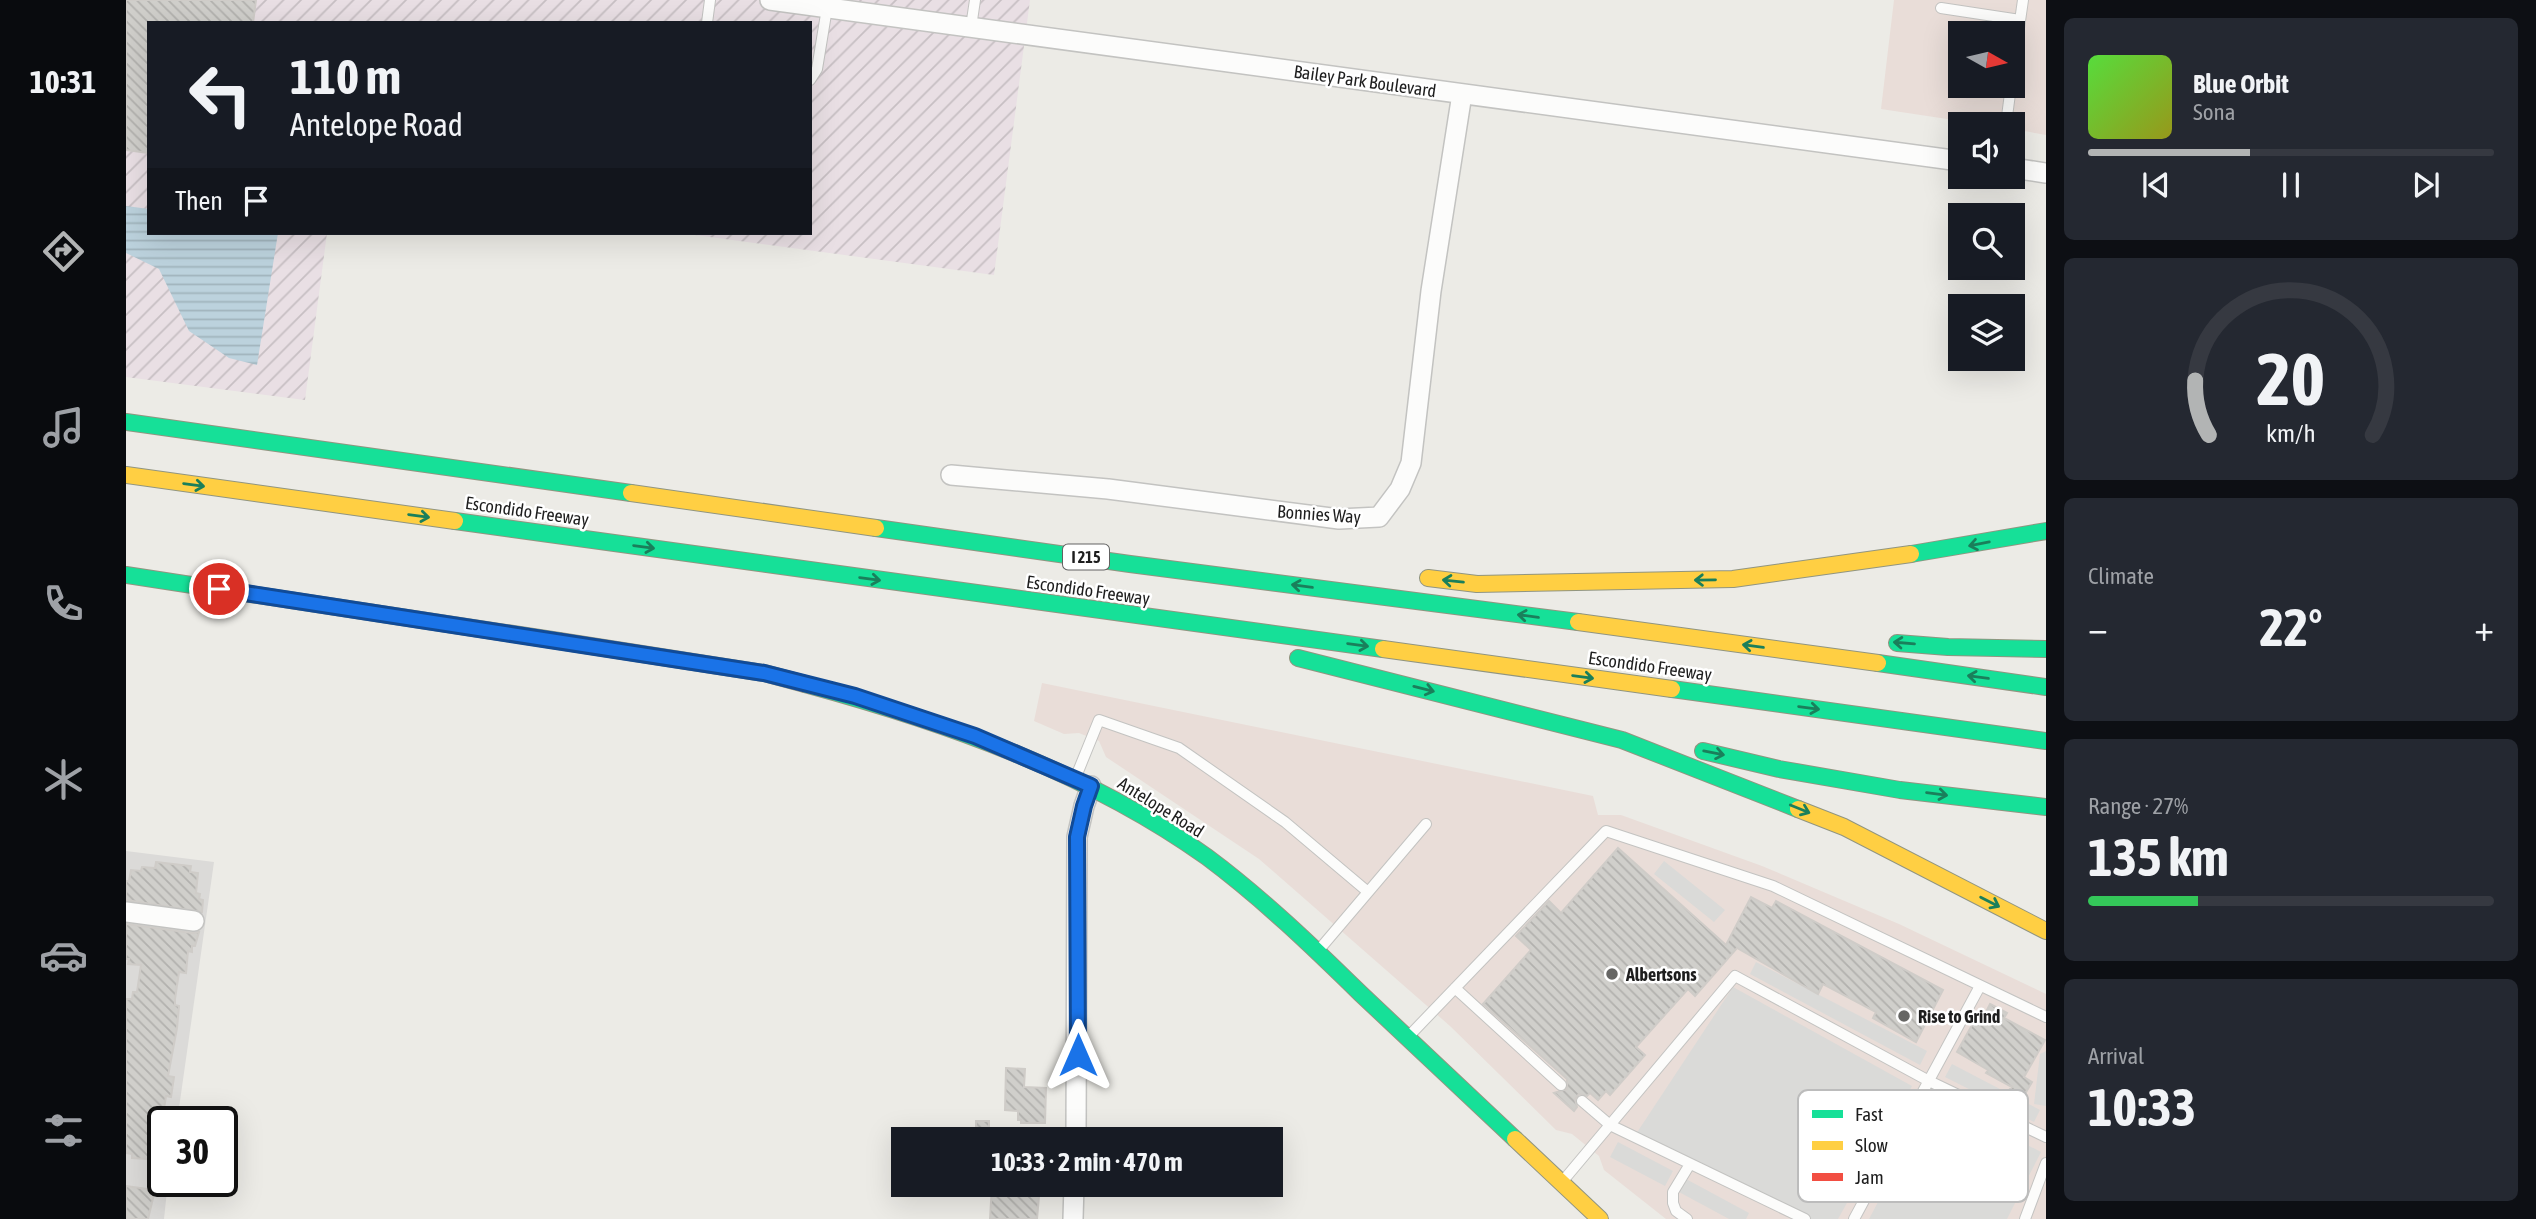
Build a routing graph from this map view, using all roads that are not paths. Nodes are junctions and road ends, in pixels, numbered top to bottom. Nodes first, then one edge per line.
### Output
1 (710, 0) edge
2 (770, 0) edge
3 (975, 0) edge
4 (2023, 0) edge
5 (827, 8) junction
6 (1941, 8) dead end
7 (2020, 20) joint
8 (707, 21) edge
9 (971, 27) junction
10 (812, 77) edge
11 (1462, 94) junction
12 (1948, 159) edge
13 (2025, 170) edge
14 (2046, 173) edge
15 (126, 422) edge
16 (126, 475) edge
17 (951, 475) dead end
18 (2046, 531) edge
19 (1224, 560) dead end
20 (1130, 564) junction
21 (126, 575) edge
22 (1411, 576) dead end
23 (1120, 614) junction
24 (1740, 630) dead end
25 (1706, 639) junction
26 (1878, 641) dead end
27 (1252, 647) dead end
28 (2046, 649) edge
29 (1279, 653) dead end
30 (2046, 687) edge
31 (1622, 740) junction
32 (2046, 741) edge
33 (1083, 783) junction
34 (2046, 807) edge
35 (1426, 824) dead end
36 (1368, 892) junction
37 (126, 912) edge
38 (194, 921) dead end
39 (2046, 931) edge
40 (1318, 952) junction
41 (1980, 986) junction
42 (1455, 988) junction
43 (2046, 1017) edge
44 (1408, 1038) junction
45 (1929, 1081) junction
46 (1561, 1084) dead end
47 (1924, 1090) edge
48 (1948, 1090) edge
49 (1582, 1101) dead end
50 (1610, 1125) junction
51 (1076, 1127) edge
52 (2028, 1128) edge
53 (2046, 1136) edge
54 (2046, 1163) edge
55 (1690, 1164) junction
56 (1561, 1182) junction
57 (1074, 1197) edge
58 (1863, 1202) edge
59 (1595, 1217) edge
60 (1073, 1219) edge
61 (1687, 1219) edge
62 (1805, 1219) edge
63 (1854, 1219) edge
64 (2025, 1219) edge

1 - 8 lane
2 - 5 street, Bailey Park Boulevard
3 - 9 lane
4 - 7 lane
5 - 9 street, Bailey Park Boulevard
5 - 10 lane
6 - 7 lane
9 - 11 street, Bailey Park Boulevard
11 - 12 street, Bailey Park Boulevard
11 - 17 street, Bonnies Way
13 - 14 street
15 - 20 main road, Escondido Freeway / I 215
16 -> 23 main road, Escondido Freeway
18 -> 22 main road
19 - 20 main road
25 -> 20 main road, Escondido Freeway / I 215
21 - 33 main road, Antelope Road
23 - 27 main road
23 -> 32 main road, Escondido Freeway
24 - 25 main road
30 -> 25 main road, Escondido Freeway / I 215
28 -> 26 main road
29 -> 31 main road
31 -> 34 main road
31 -> 39 main road
33 - 36 lane
33 - 40 main road, Antelope Road
33 - 51 street
35 - 36 lane
36 - 40 lane
37 - 38 street
40 - 44 main road, Antelope Road
41 - 42 lane
41 - 43 lane
41 - 45 lane
42 - 44 lane
42 - 46 lane
44 - 56 main road, Antelope Road
45 - 47 lane
45 - 48 lane
45 - 50 lane
49 - 50 lane
50 - 55 lane
50 - 56 lane
52 - 53 lane
54 - 64 lane
55 - 61 lane
55 - 62 lane
56 - 59 main road, Antelope Road
57 - 60 street
58 - 63 lane

